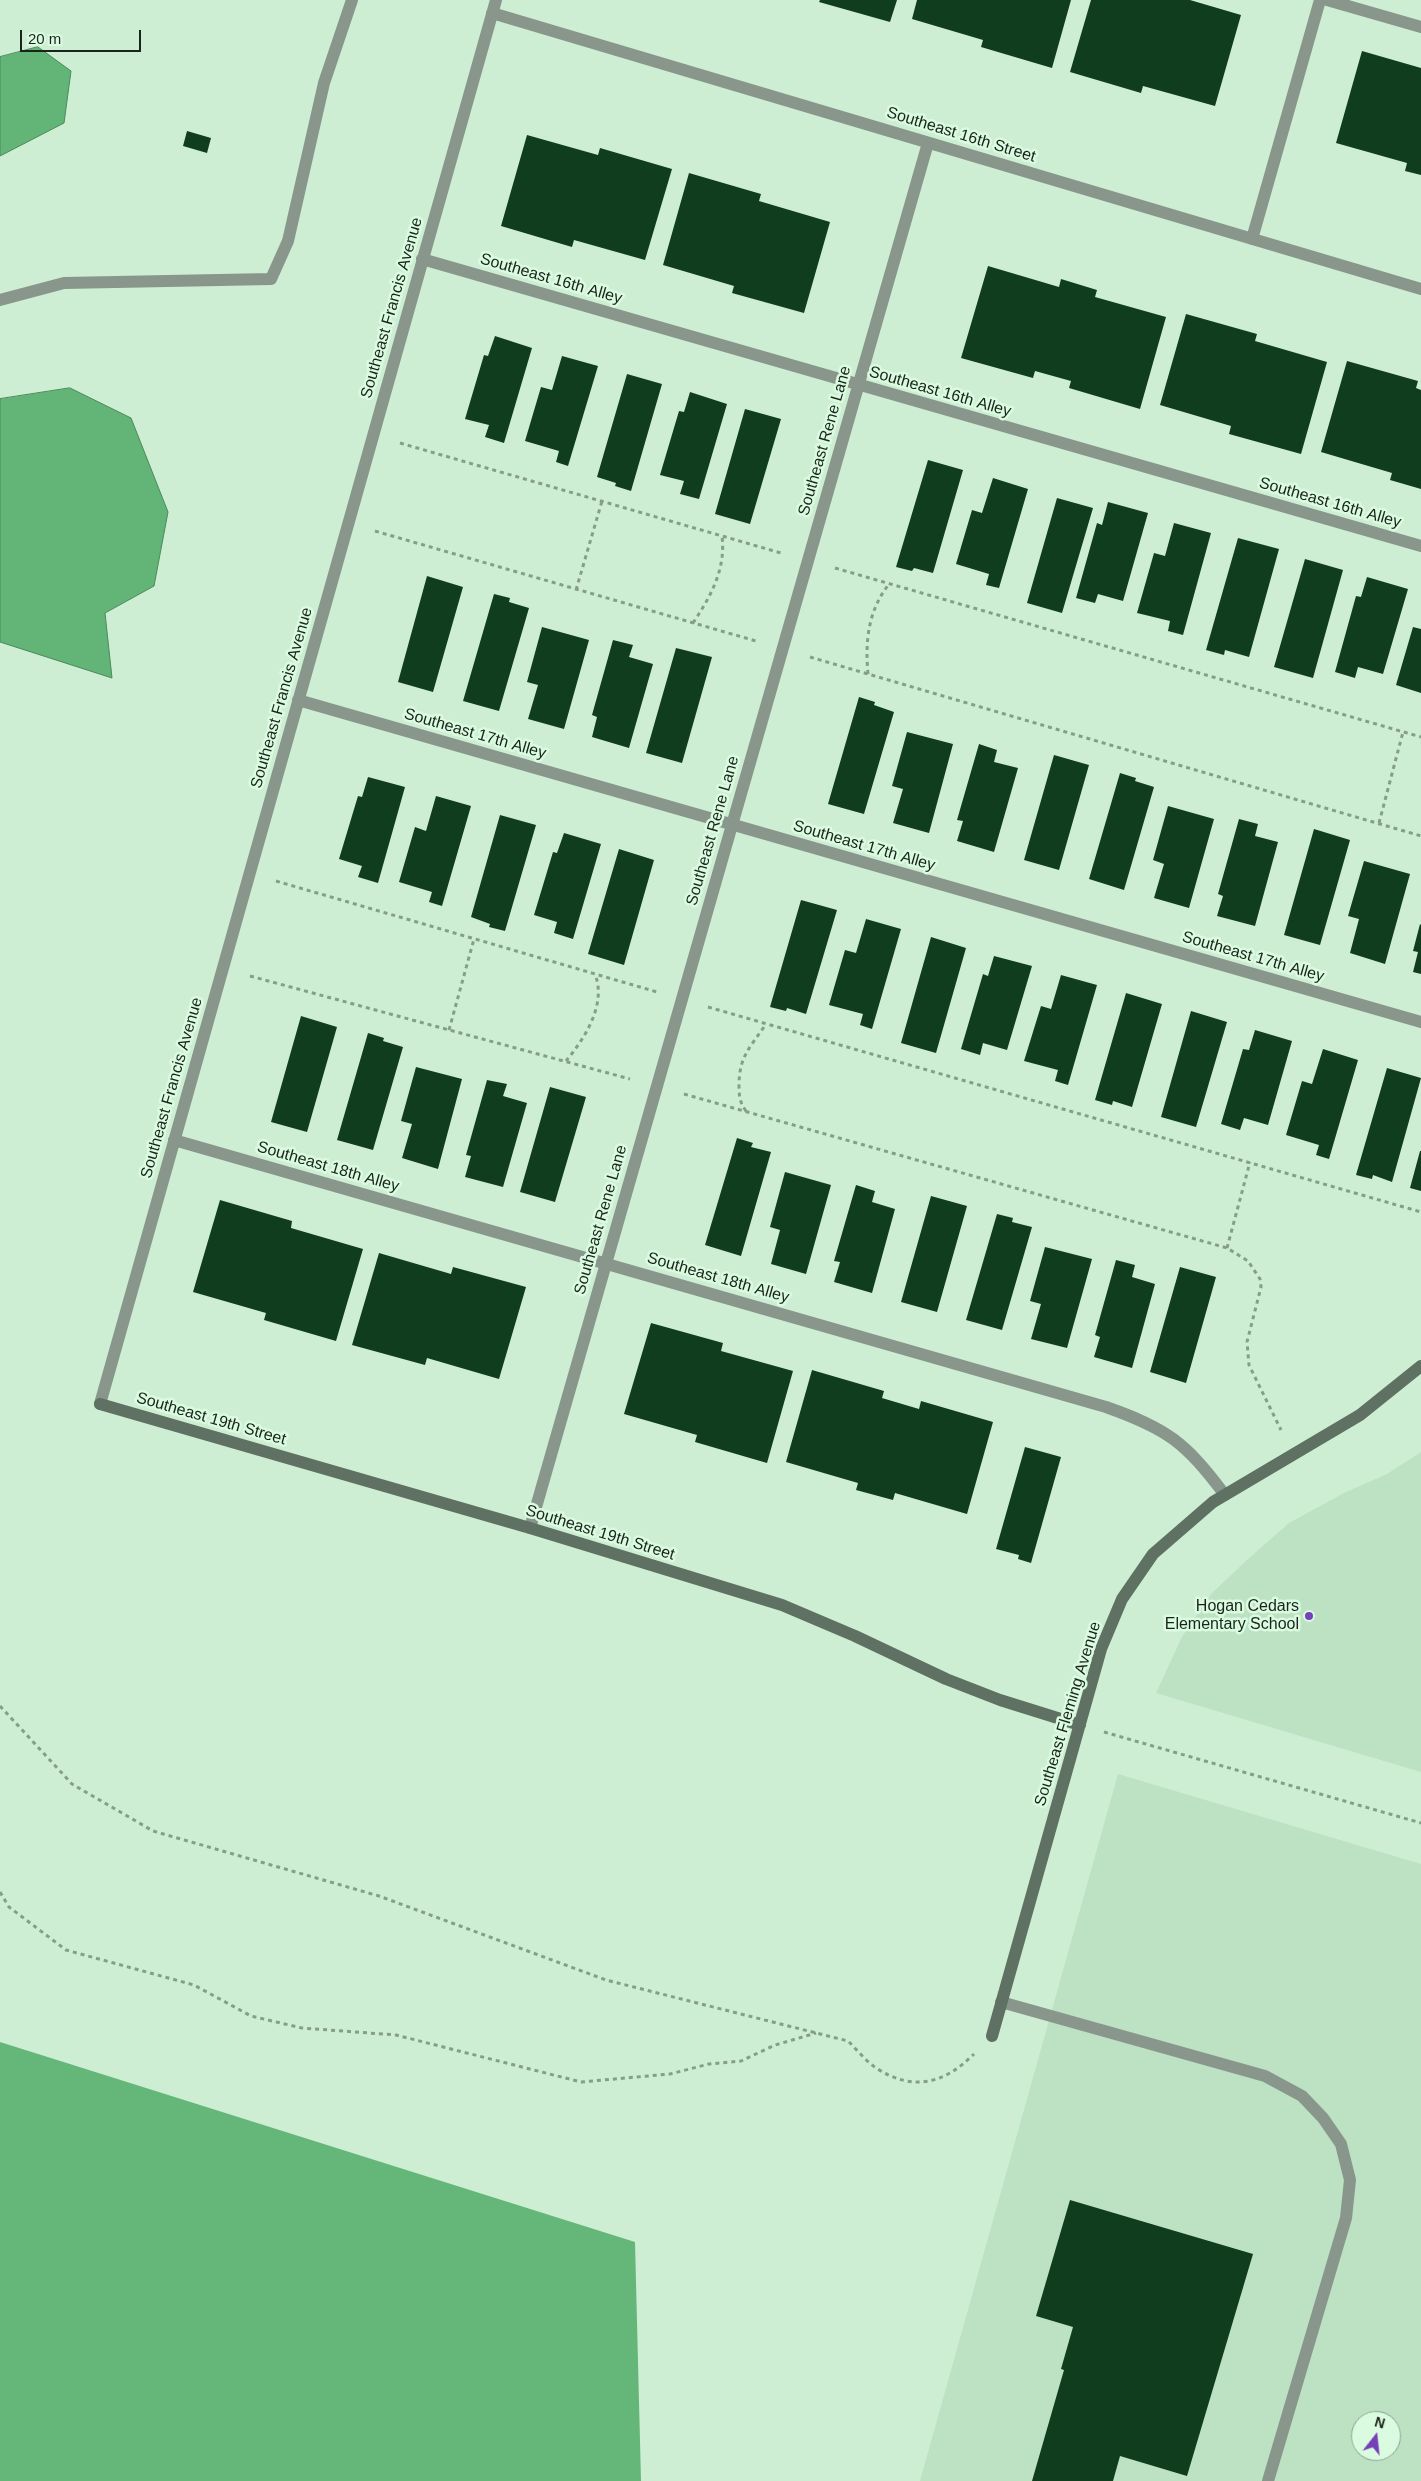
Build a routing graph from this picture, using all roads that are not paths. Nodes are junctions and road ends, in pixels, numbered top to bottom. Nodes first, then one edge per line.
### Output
1 (352, 0) edge
2 (496, 0) edge
3 (1320, 0) edge
4 (1328, 0) edge
5 (492, 13) junction
6 (1421, 27) edge
7 (928, 143) junction
8 (1252, 239) junction
9 (422, 259) junction
10 (1421, 289) edge
11 (0, 300) edge
12 (858, 385) junction
13 (1421, 546) edge
14 (298, 700) junction
15 (732, 825) junction
16 (1421, 1022) edge
17 (174, 1140) junction
18 (606, 1263) junction
19 (1421, 1366) edge
20 (100, 1404) joint
21 (1225, 1495) junction
22 (530, 1528) junction
23 (1080, 1725) junction
24 (1001, 2002) junction
25 (992, 2036) road end
26 (1268, 2481) edge

1 - 11 street
2 - 5 street, Southeast Francis Avenue
3 - 8 street
4 - 6 street
5 - 7 street, Southeast 16th Street
5 - 9 street, Southeast Francis Avenue
7 - 8 street, Southeast 16th Street
7 - 12 street, Southeast Rene Lane
8 - 10 street, Southeast 16th Street
9 - 12 street, Southeast 16th Alley
9 - 14 street, Southeast Francis Avenue
12 - 13 street, Southeast 16th Alley
12 - 15 street, Southeast Rene Lane
14 - 15 street, Southeast 17th Alley
14 - 17 street, Southeast Francis Avenue
15 - 16 street, Southeast 17th Alley
15 - 18 street, Southeast Rene Lane
17 - 18 street, Southeast 18th Alley
17 - 20 street, Southeast Francis Avenue
18 - 21 street, Southeast 18th Alley
18 - 22 street, Southeast Rene Lane
19 - 21 street, Southeast Fleming Avenue
20 - 22 street, Southeast 19th Street
21 - 23 street, Southeast Fleming Avenue
22 - 23 street, Southeast 19th Street
23 - 24 street, Southeast Fleming Avenue
24 - 25 street, Southeast Fleming Avenue
24 - 26 street

